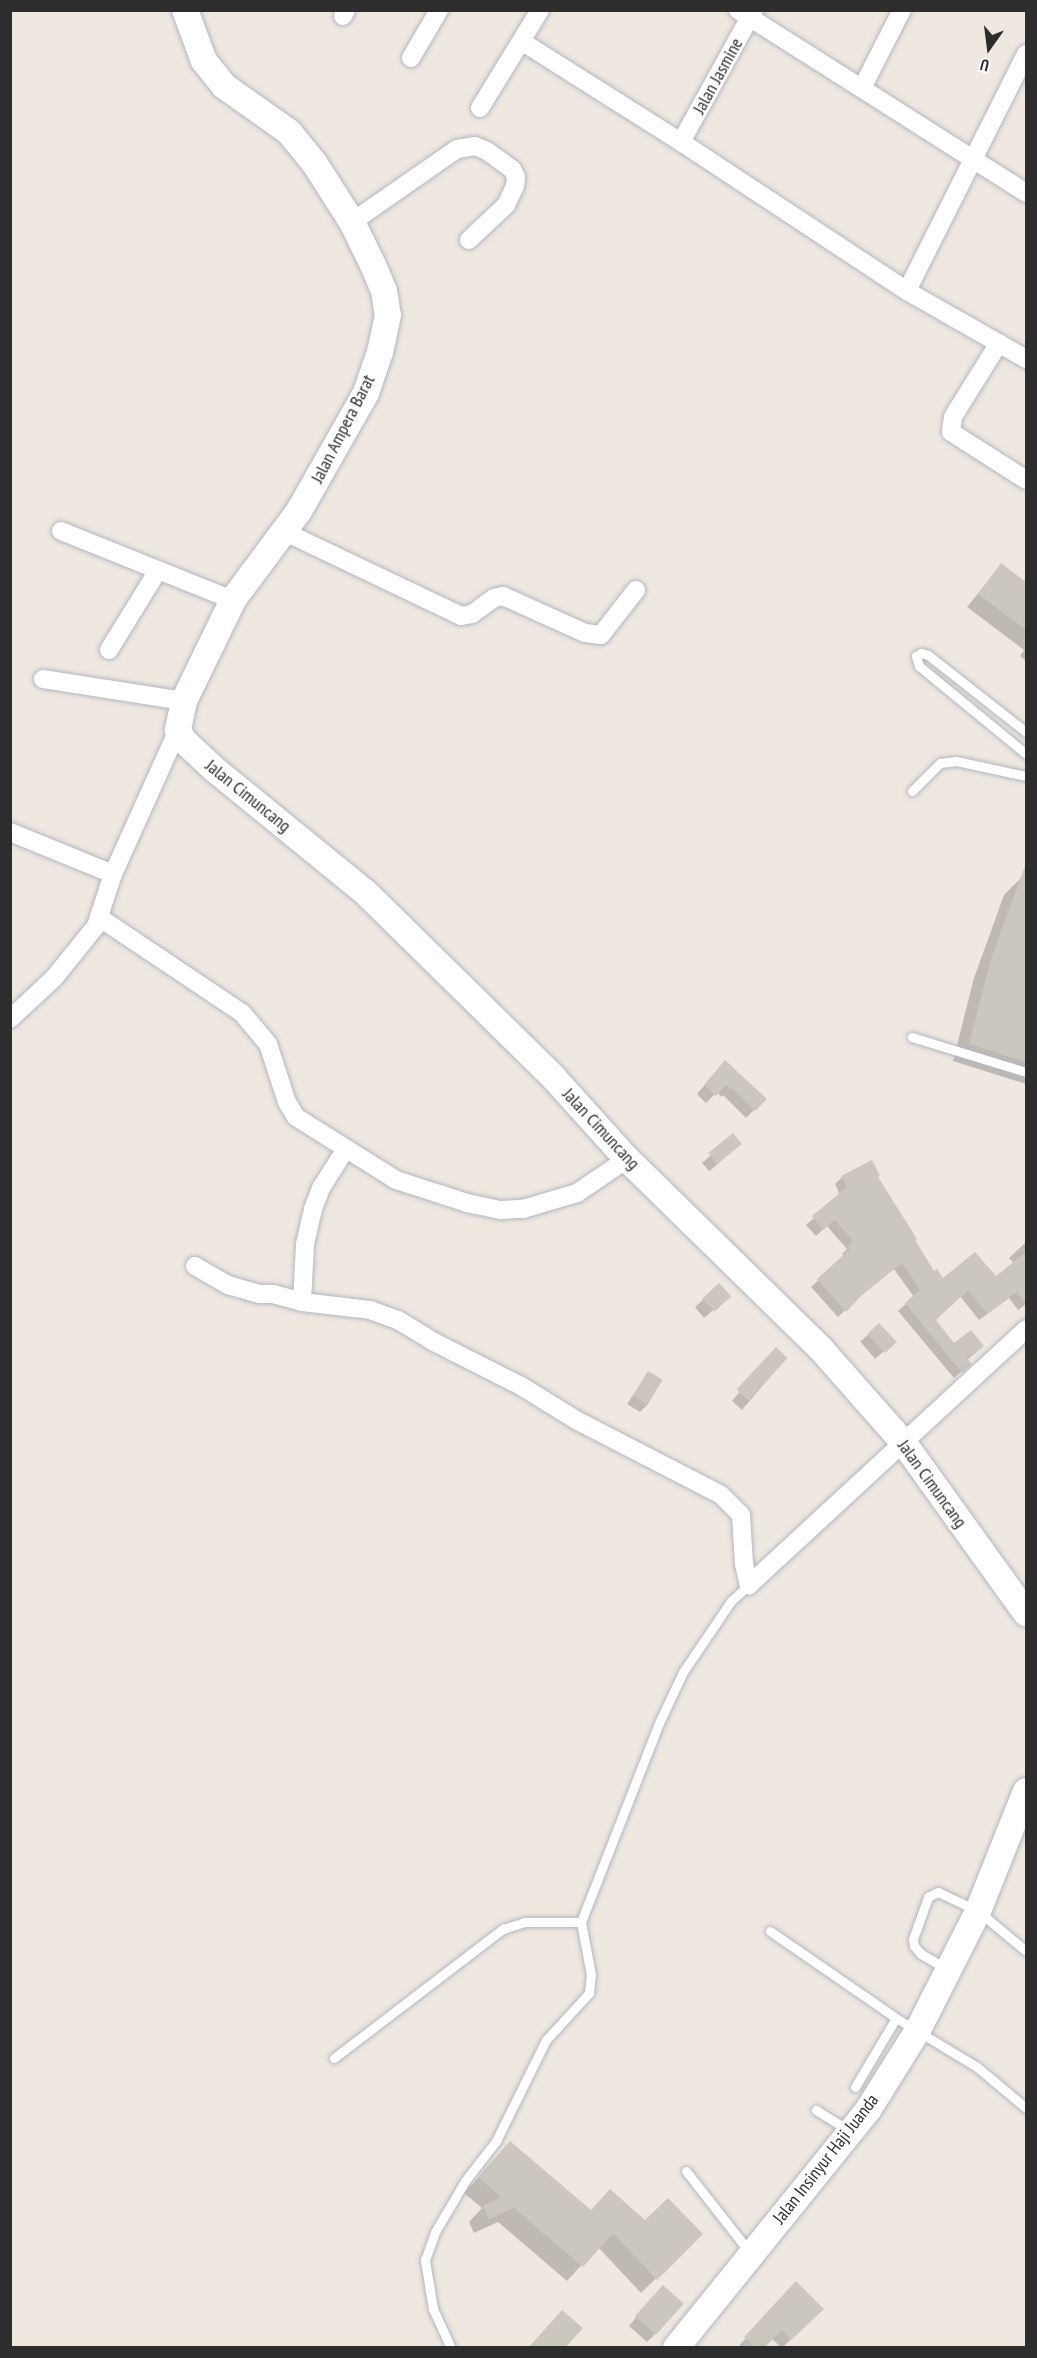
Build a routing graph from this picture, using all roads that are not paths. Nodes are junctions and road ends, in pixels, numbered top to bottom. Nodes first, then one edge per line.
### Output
1 (184, 10) edge
2 (439, 10) edge
3 (540, 10) edge
4 (902, 10) edge
5 (748, 13) edge
6 (521, 41) junction
7 (1026, 54) edge
8 (411, 58) dead end
9 (862, 88) junction
10 (480, 108) dead end
11 (681, 142) junction
12 (973, 160) junction
13 (1026, 193) edge
14 (352, 222) junction
15 (469, 240) dead end
16 (907, 291) junction
17 (999, 343) junction
18 (1026, 359) edge
19 (1026, 480) edge
20 (61, 531) dead end
21 (285, 532) junction
22 (157, 572) junction
23 (636, 590) dead end
24 (233, 600) junction
25 (109, 650) dead end
26 (43, 679) dead end
27 (184, 701) junction
28 (178, 730) junction
29 (1026, 732) edge
30 (1026, 754) edge
31 (1026, 776) edge
32 (912, 791) dead end
33 (10, 832) edge
34 (113, 874) junction
35 (100, 918) junction
36 (10, 1018) edge
37 (912, 1037) dead end
38 (1026, 1072) edge
39 (345, 1150) junction
40 (627, 1159) junction
41 (195, 1266) dead end
42 (302, 1302) junction
43 (1026, 1329) edge
44 (903, 1442) junction
45 (749, 1585) junction
46 (1026, 1613) edge
47 (1023, 1807) edge
48 (978, 1911) junction
49 (581, 1922) junction
50 (770, 1931) dead end
51 (1026, 1951) edge
52 (948, 1970) junction
53 (896, 2018) junction
54 (918, 2030) junction
55 (334, 2058) dead end
56 (855, 2087) dead end
57 (1026, 2108) edge
58 (816, 2110) dead end
59 (851, 2133) junction
60 (686, 2171) dead end
61 (751, 2254) junction
62 (451, 2348) edge
63 (676, 2348) edge

1 - 14 street, Jalan Ampera Barat
2 - 8 street
3 - 6 street
4 - 9 street
5 - 9 street
5 - 11 street, Jalan Jasmine
6 - 10 street
6 - 11 street
7 - 12 street
9 - 12 street
11 - 16 street
12 - 13 street
12 - 16 street
14 - 15 street
14 - 21 street, Jalan Ampera Barat
16 - 17 street
17 - 18 street
17 - 19 street
20 - 22 street
21 - 23 street
21 - 24 street, Jalan Ampera Barat
22 - 24 street
22 - 25 street
24 - 27 street, Jalan Ampera Barat
26 - 27 street
27 - 28 street
28 - 34 street
28 - 40 street, Jalan Cimuncang
29 - 30 lane
31 - 32 lane
33 - 34 street
34 - 35 street
35 - 36 street
35 - 39 street
37 - 38 lane
39 - 40 street
39 - 42 street
40 - 44 street, Jalan Cimuncang
41 - 42 street
42 - 45 street
43 - 44 street
44 - 45 street
44 - 46 street, Jalan Cimuncang
45 - 49 lane
47 - 48 street, Jalan Insinyur Haji Juanda
48 - 51 lane
48 - 52 street, Jalan Insinyur Haji Juanda
48 - 52 lane
49 - 55 lane
49 - 62 lane
50 - 53 lane
52 - 54 street, Jalan Insinyur Haji Juanda
53 - 54 lane
53 - 56 lane
54 - 57 lane
54 - 59 street, Jalan Insinyur Haji Juanda
58 - 59 lane
59 - 61 street, Jalan Insinyur Haji Juanda
60 - 61 lane
61 - 63 street, Jalan Insinyur Haji Juanda

